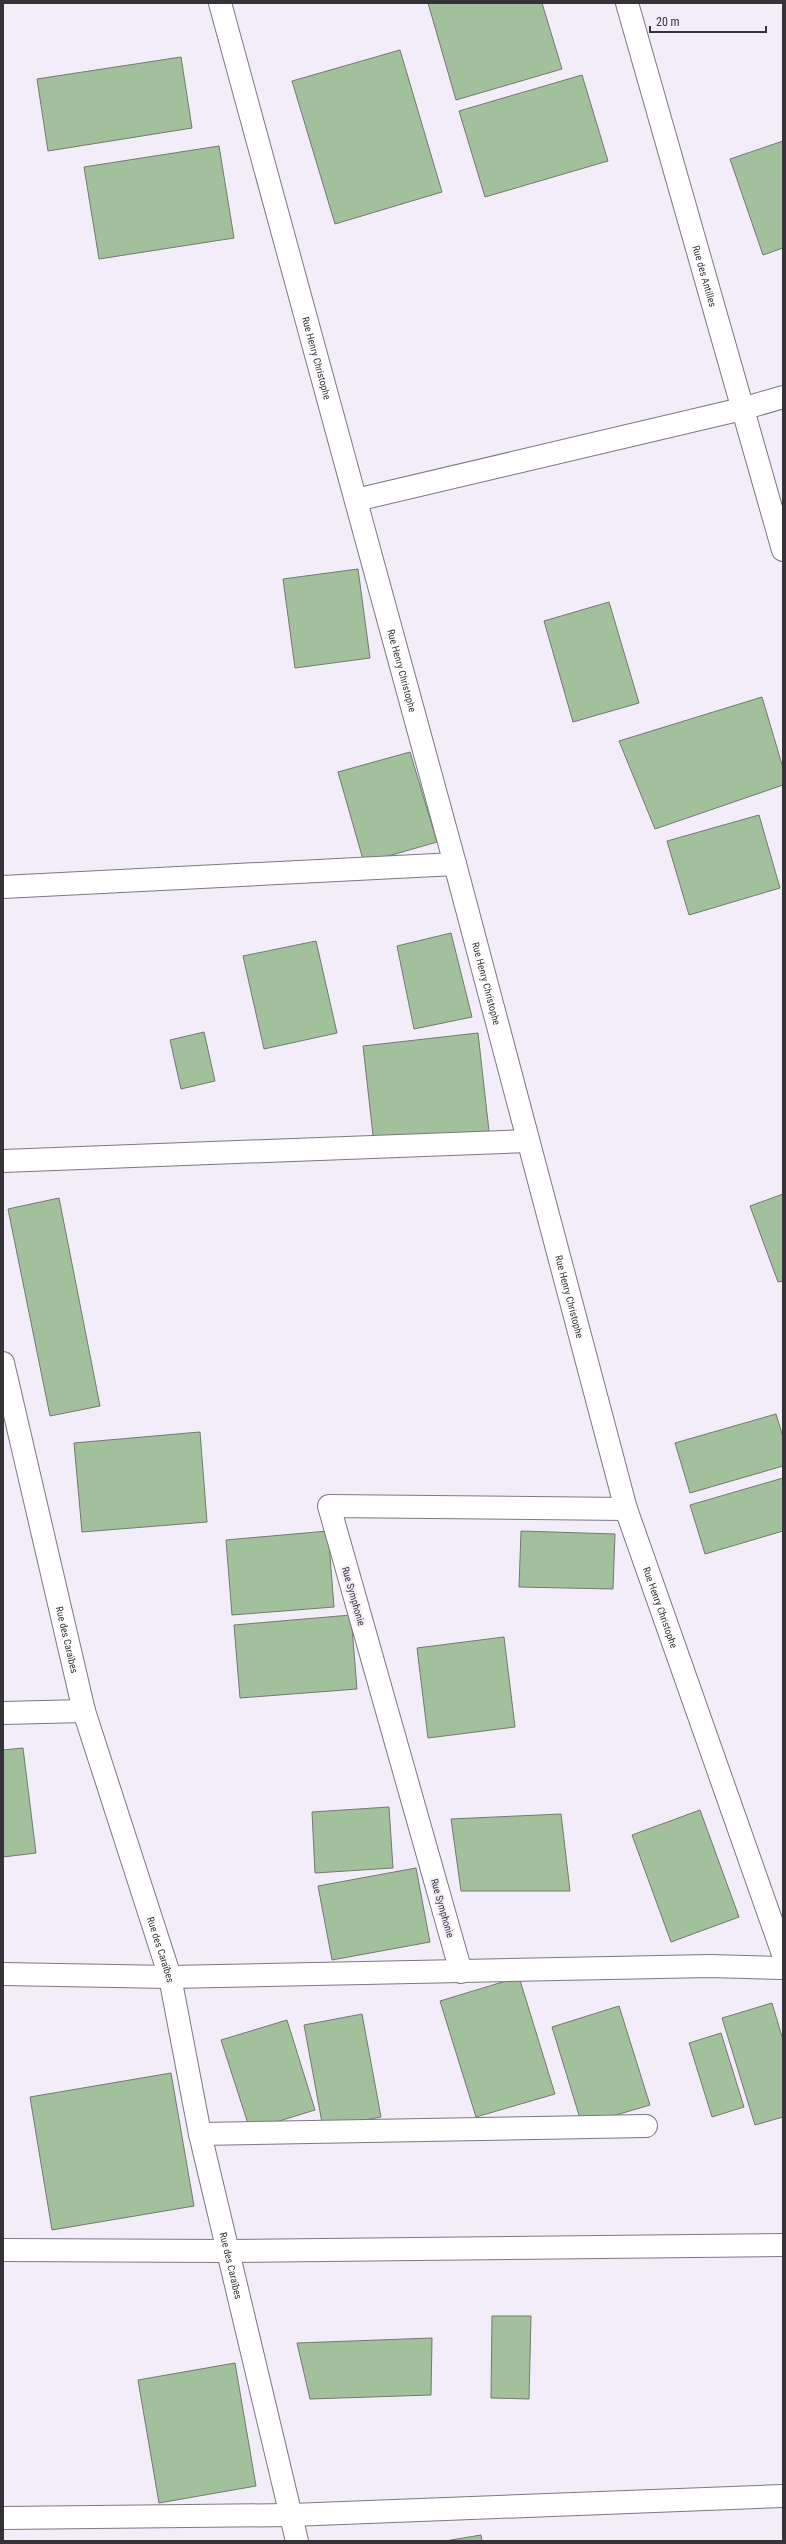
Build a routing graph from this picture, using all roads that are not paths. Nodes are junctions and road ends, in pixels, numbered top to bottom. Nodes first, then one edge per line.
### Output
1 (220, 3) edge
2 (627, 3) edge
3 (783, 397) edge
4 (742, 409) junction
5 (356, 500) junction
6 (783, 550) edge
7 (455, 864) junction
8 (3, 887) edge
9 (528, 1140) junction
10 (3, 1161) edge
11 (3, 1363) edge
12 (9, 1412) edge
13 (626, 1509) junction
14 (84, 1711) junction
15 (3, 1713) edge
16 (783, 1954) edge
17 (783, 1968) edge
18 (461, 1972) junction
19 (3, 1974) edge
20 (170, 1977) junction
21 (646, 2126) dead end
22 (200, 2134) junction
23 (783, 2245) edge
24 (3, 2250) edge
25 (227, 2251) junction
26 (783, 2496) edge
27 (291, 2515) junction
28 (3, 2518) edge
29 (297, 2541) edge

1 - 5 street, Rue Henry Christophe
2 - 4 street, Rue des Antilles
3 - 4 street
4 - 5 street
4 - 6 street, Rue des Antilles
5 - 7 street, Rue Henry Christophe
7 - 8 street
7 - 9 street, Rue Henry Christophe
9 - 10 street
9 - 13 street, Rue Henry Christophe
11 - 12 street, Rue des Caraïbes
12 - 14 street, Rue des Caraïbes
13 - 16 street, Rue Henry Christophe
13 - 18 street, Rue Symphonie
14 - 15 street
14 - 20 street, Rue des Caraïbes
17 - 18 street
18 - 20 street
19 - 20 street
20 - 22 street, Rue des Caraïbes
21 - 22 street
22 - 25 street, Rue des Caraïbes
23 - 25 street
24 - 25 street
25 - 27 street, Rue des Caraïbes
26 - 27 street
27 - 28 street
27 - 29 street, Rue des Caraïbes

